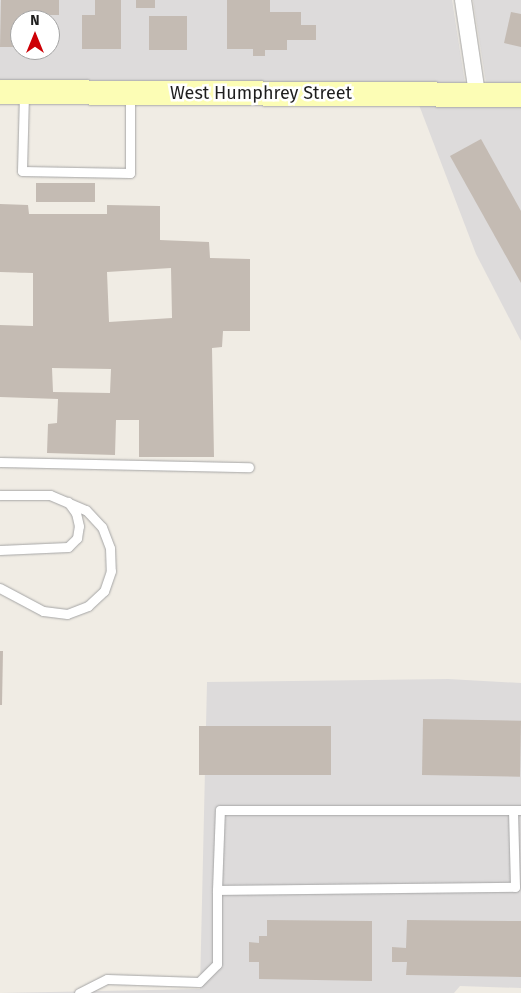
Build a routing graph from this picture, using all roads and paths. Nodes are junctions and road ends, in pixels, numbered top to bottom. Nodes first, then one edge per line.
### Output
1 (463, 0) edge
2 (24, 91) junction
3 (0, 92) edge
4 (130, 92) junction
5 (477, 94) junction
6 (521, 95) edge
7 (0, 462) edge
8 (249, 467) dead end
9 (0, 495) edge
10 (66, 500) junction
11 (0, 550) edge
12 (0, 588) edge
13 (517, 810) edge
14 (217, 890) junction
15 (79, 993) edge

1 - 5 street
2 - 3 street, West Humphrey Street
2 - 4 street, West Humphrey Street
2 - 4 lane
4 - 5 street, West Humphrey Street
5 - 6 street, West Humphrey Street
7 - 8 lane
9 - 10 lane
10 - 11 lane
10 - 12 lane
13 - 14 lane
13 - 14 lane
14 - 15 lane

